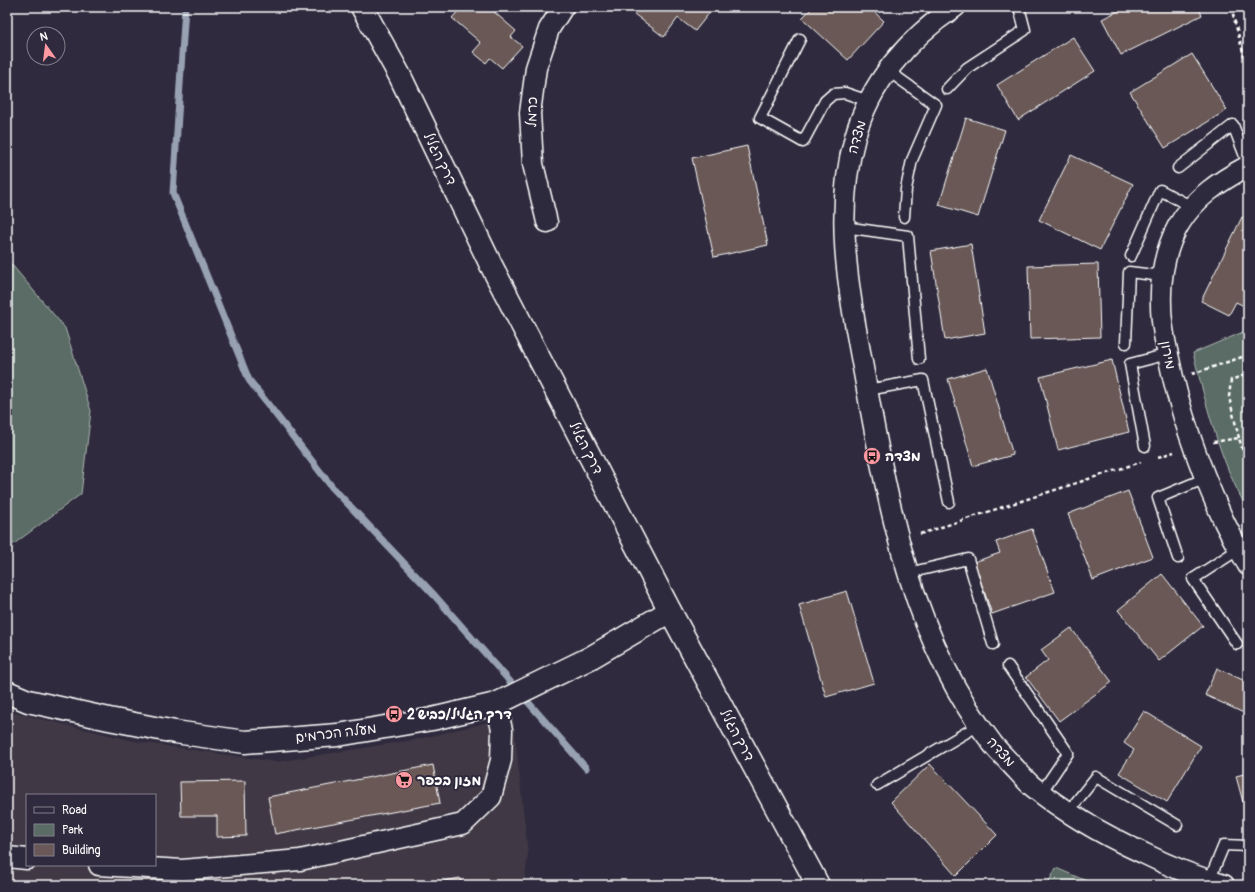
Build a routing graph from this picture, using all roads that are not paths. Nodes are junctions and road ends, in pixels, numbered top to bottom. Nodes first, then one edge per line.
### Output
1 (362, 7) edge
2 (563, 7) edge
3 (955, 7) edge
4 (1019, 7) edge
5 (800, 39) dead end
6 (887, 70) junction
7 (947, 89) dead end
8 (869, 101) junction
9 (1248, 165) edge
10 (1178, 168) dead end
11 (1192, 207) junction
12 (904, 217) dead end
13 (547, 222) dead end
14 (844, 227) junction
15 (1131, 256) dead end
16 (1162, 276) junction
17 (1126, 343) dead end
18 (1168, 354) junction
19 (919, 359) dead end
20 (867, 390) junction
21 (1145, 446) dead end
22 (1206, 478) junction
23 (948, 502) dead end
24 (1244, 557) edge
25 (1178, 558) dead end
26 (908, 573) junction
27 (670, 612) junction
28 (993, 644) dead end
29 (1237, 644) dead end
30 (1008, 666) dead end
31 (7, 692) edge
32 (496, 704) junction
33 (979, 724) junction
34 (877, 785) dead end
35 (1041, 793) junction
36 (1068, 812) junction
37 (1177, 825) dead end
38 (1248, 846) edge
39 (7, 857) edge
40 (26, 859) edge
41 (116, 866) edge
42 (1216, 883) edge
43 (818, 885) edge

1 - 27 street, דרך הגליל
2 - 13 street, כרמל
3 - 6 street, מצדה
4 - 7 lane
5 - 8 lane
6 - 8 street, מצדה
6 - 12 lane
8 - 14 street, מצדה
9 - 10 lane
9 - 11 street, מירון
11 - 15 lane
11 - 16 street, מירון
14 - 19 lane
14 - 20 street, מצדה
16 - 17 lane
16 - 18 street, מירון
18 - 21 lane
18 - 22 street, מירון
20 - 23 lane
20 - 26 street, מצדה
22 - 24 street, מירון
22 - 25 lane
24 - 29 lane
26 - 28 lane
26 - 33 street, מצדה
27 - 32 street, מעלה הכרמים
27 - 43 street, דרך הגליל
30 - 35 lane
31 - 32 street, מעלה הכרמים
32 - 41 street
33 - 34 lane
33 - 35 street, מצדה
35 - 36 street, מצדה
36 - 37 lane
36 - 42 street, מצדה
38 - 42 lane
39 - 40 street

